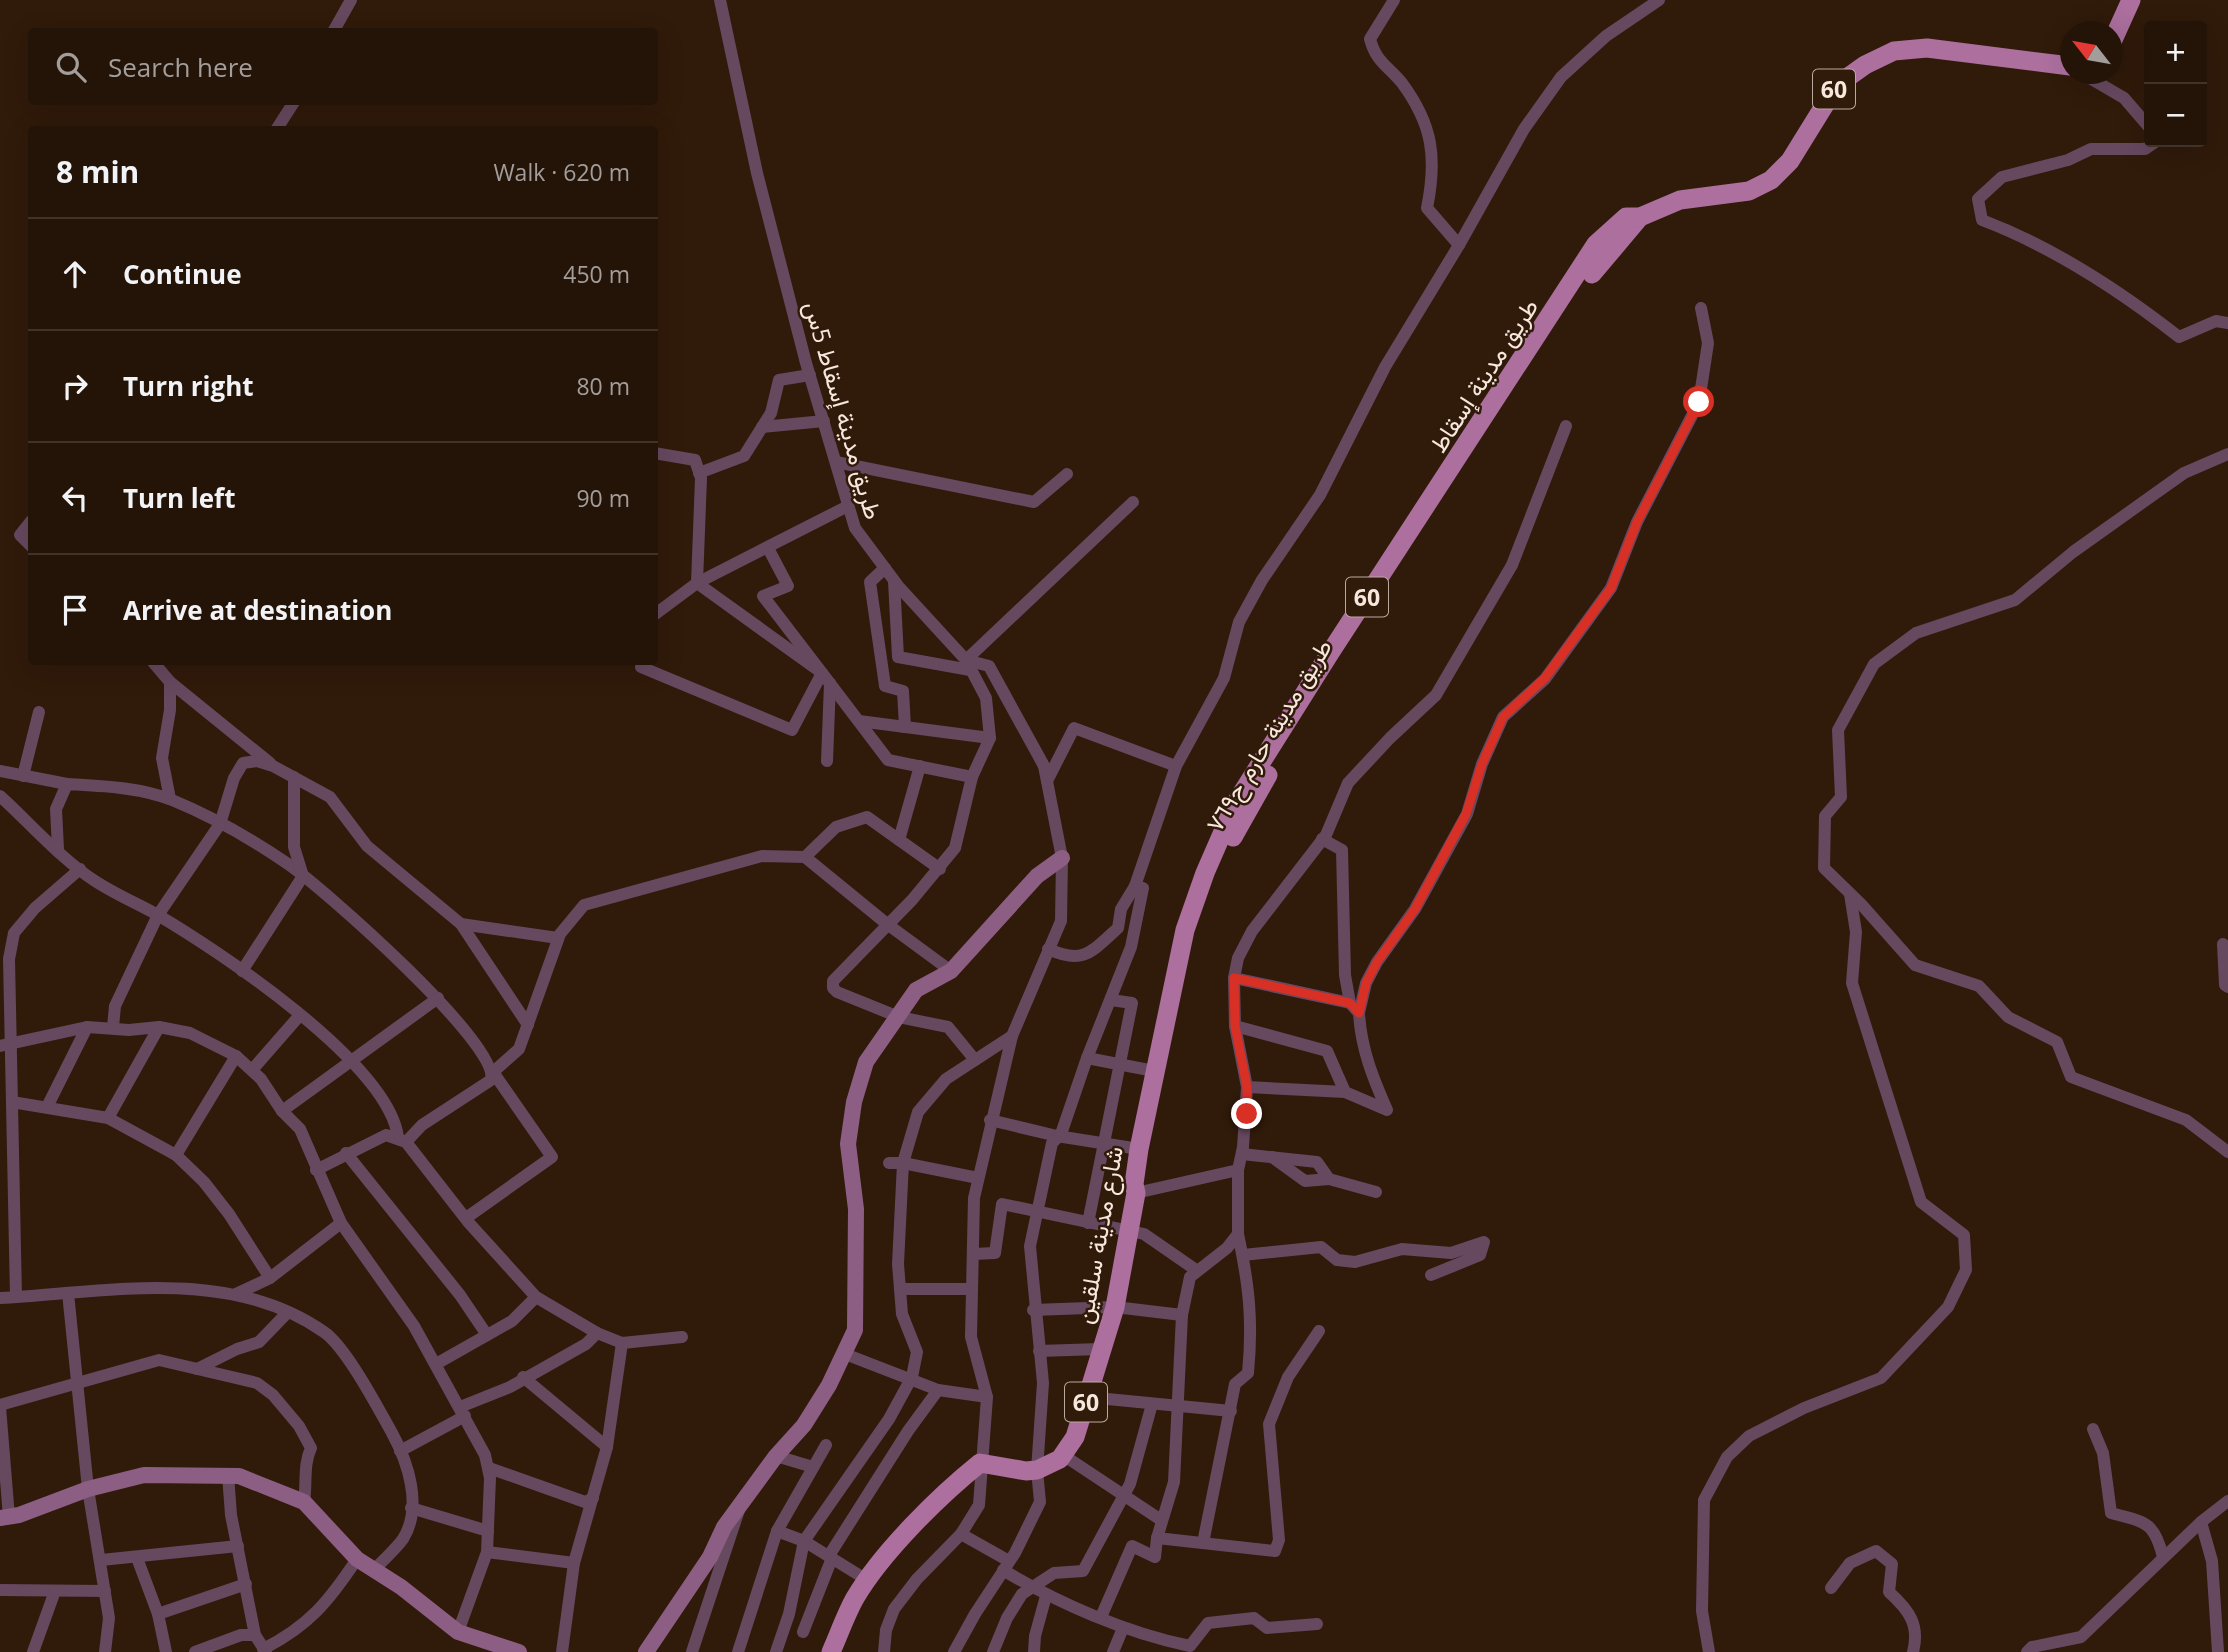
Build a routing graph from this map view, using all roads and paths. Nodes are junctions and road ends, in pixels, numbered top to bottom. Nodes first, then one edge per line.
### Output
1 (351, 0) edge
2 (720, 0) edge
3 (1394, 0) edge
4 (1659, 0) edge
5 (2132, 0) edge
6 (2122, 21) edge
7 (334, 28) edge
8 (2060, 65) edge
9 (2100, 84) edge
10 (292, 105) edge
11 (2144, 121) edge
12 (279, 126) edge
13 (2149, 147) edge
14 (1460, 245) junction
15 (1701, 308) dead end
16 (2228, 323) edge
17 (810, 375) junction
18 (824, 421) junction
19 (1566, 426) dead end
20 (762, 427) junction
21 (658, 454) edge
22 (2228, 454) edge
23 (836, 462) junction
24 (699, 472) junction
25 (1067, 474) dead end
26 (1133, 502) dead end
27 (848, 506) junction
28 (28, 525) edge
29 (28, 543) edge
30 (768, 548) junction
31 (884, 568) junction
32 (894, 580) junction
33 (697, 583) junction
34 (658, 612) edge
35 (156, 665) edge
36 (968, 665) junction
37 (641, 667) dead end
38 (826, 678) junction
39 (170, 682) junction
40 (39, 712) dead end
41 (859, 721) junction
42 (905, 727) junction
43 (990, 738) junction
44 (827, 761) dead end
45 (273, 766) junction
46 (920, 766) junction
47 (1176, 766) junction
48 (0, 771) edge
49 (23, 776) junction
50 (294, 777) junction
51 (972, 777) junction
52 (1046, 781) junction
53 (67, 785) junction
54 (0, 796) edge
55 (170, 799) junction
56 (220, 824) junction
57 (1322, 839) junction
58 (900, 840) junction
59 (58, 849) junction
60 (805, 857) junction
61 (1062, 858) junction
62 (80, 869) junction
63 (940, 869) junction
64 (303, 876) junction
65 (1135, 886) junction
66 (1850, 894) junction
67 (158, 915) junction
68 (461, 924) junction
69 (887, 924) junction
70 (558, 938) junction
71 (2223, 944) dead end
72 (1048, 949) junction
73 (242, 971) junction
74 (951, 971) junction
75 (1234, 978) junction
76 (2228, 987) edge
77 (438, 998) junction
78 (1111, 1000) junction
79 (1350, 1003) junction
80 (1359, 1013) junction
81 (300, 1015) junction
82 (899, 1017) junction
83 (1164, 1021) joint
84 (528, 1025) junction
85 (1235, 1026) junction
86 (87, 1027) junction
87 (113, 1027) junction
88 (159, 1027) junction
89 (1012, 1036) junction
90 (5, 1045) edge
91 (236, 1056) junction
92 (1087, 1058) junction
93 (975, 1060) junction
94 (351, 1062) junction
95 (1118, 1064) junction
96 (252, 1070) junction
97 (1154, 1071) junction
98 (493, 1072) junction
99 (1247, 1087) junction
100 (1345, 1092) junction
101 (12, 1101) junction
102 (48, 1105) junction
103 (282, 1111) junction
104 (108, 1118) junction
105 (990, 1120) junction
106 (6, 1124) edge
107 (1057, 1136) junction
108 (402, 1139) junction
109 (1103, 1143) junction
110 (1139, 1149) junction
111 (2228, 1152) edge
112 (346, 1153) junction
113 (1242, 1154) junction
114 (176, 1155) junction
115 (1272, 1157) junction
116 (889, 1163) dead end
117 (903, 1163) junction
118 (316, 1170) junction
119 (1238, 1170) junction
120 (978, 1178) junction
121 (1329, 1179) junction
122 (6, 1181) edge
123 (1376, 1192) dead end
124 (1136, 1193) junction
125 (1036, 1212) junction
126 (466, 1218) junction
127 (341, 1223) junction
128 (1088, 1223) junction
129 (1127, 1229) junction
130 (1238, 1234) junction
131 (15, 1235) junction
132 (0, 1236) edge
133 (973, 1254) junction
134 (1243, 1255) junction
135 (1196, 1270) junction
136 (1431, 1275) dead end
137 (270, 1278) junction
138 (900, 1289) junction
139 (972, 1289) junction
140 (68, 1293) junction
141 (236, 1294) junction
142 (0, 1297) edge
143 (16, 1297) junction
144 (536, 1297) junction
145 (1115, 1307) junction
146 (1033, 1310) junction
147 (288, 1313) junction
148 (1182, 1315) junction
149 (1319, 1331) dead end
150 (597, 1334) junction
151 (487, 1335) junction
152 (682, 1337) dead end
153 (622, 1343) junction
154 (1100, 1349) junction
155 (1039, 1350) junction
156 (845, 1354) junction
157 (436, 1364) junction
158 (197, 1369) junction
159 (523, 1377) junction
160 (911, 1380) junction
161 (76, 1384) junction
162 (938, 1390) junction
163 (987, 1397) junction
164 (1087, 1397) junction
165 (1152, 1404) junction
166 (0, 1406) edge
167 (1178, 1408) junction
168 (1231, 1411) junction
169 (463, 1412) junction
170 (889, 1419) junction
171 (2093, 1429) dead end
172 (908, 1432) junction
173 (826, 1444) dead end
174 (607, 1447) junction
175 (400, 1451) junction
176 (1063, 1455) junction
177 (776, 1456) junction
178 (980, 1463) junction
179 (813, 1467) junction
180 (489, 1468) junction
181 (1037, 1470) junction
182 (228, 1475) junction
183 (88, 1489) junction
184 (1124, 1496) junction
185 (593, 1497) junction
186 (2228, 1501) edge
187 (304, 1502) junction
188 (411, 1508) junction
189 (739, 1509) junction
190 (5, 1517) edge
191 (1161, 1520) junction
192 (2201, 1522) junction
193 (488, 1531) junction
194 (777, 1531) junction
195 (961, 1534) junction
196 (1157, 1538) junction
197 (804, 1541) junction
198 (1203, 1543) junction
199 (239, 1546) junction
200 (487, 1552) junction
201 (2163, 1557) junction
202 (137, 1558) junction
203 (832, 1558) junction
204 (357, 1559) junction
205 (101, 1560) junction
206 (574, 1563) junction
207 (1006, 1566) junction
208 (374, 1570) junction
209 (867, 1580) junction
210 (246, 1584) junction
211 (1033, 1588) junction
212 (1830, 1588) dead end
213 (0, 1590) edge
214 (55, 1591) junction
215 (105, 1591) junction
216 (1046, 1596) junction
217 (158, 1614) junction
218 (1101, 1617) junction
219 (1317, 1624) dead end
220 (1123, 1628) junction
221 (458, 1632) junction
222 (803, 1632) dead end
223 (255, 1635) junction
224 (1161, 1646) edge
225 (494, 1648) edge
226 (1192, 1649) edge
227 (265, 1651) edge
228 (33, 1652) edge
229 (105, 1652) edge
230 (166, 1652) edge
231 (195, 1652) edge
232 (519, 1652) edge
233 (562, 1652) edge
234 (646, 1652) edge
235 (692, 1652) edge
236 (738, 1652) edge
237 (776, 1652) edge
238 (831, 1652) edge
239 (884, 1652) edge
240 (954, 1652) edge
241 (993, 1652) edge
242 (1034, 1652) edge
243 (1113, 1652) edge
244 (1709, 1652) edge
245 (1913, 1652) edge
246 (2027, 1652) edge
247 (2218, 1652) edge

1 - 7 street
2 - 17 street, طريق مدينة إسقاط 5س
3 - 14 street
4 - 14 street
5 - 6 main road
8 - 83 main road, طريق مدينة حارم ح٧٦٩ / 60
9 - 11 street
10 - 12 street
13 - 16 street
14 - 47 street
15 - 80 street
17 - 18 street, طريق مدينة إسقاط 5س
17 - 20 street
18 - 20 street
18 - 23 street, طريق مدينة إسقاط 5س
19 - 57 street
20 - 24 street
21 - 24 street
22 - 66 street
23 - 25 street
23 - 27 street, طريق مدينة إسقاط 5س
24 - 33 street
26 - 36 street
27 - 30 street
27 - 31 street, طريق مدينة إسقاط 5س
28 - 29 street
30 - 33 street
30 - 38 street
31 - 32 street, طريق مدينة إسقاط 5س
31 - 42 street
32 - 36 street, طريق مدينة إسقاط 5س
32 - 36 street
33 - 34 street
33 - 38 street
35 - 39 street
36 - 43 street
36 - 52 street, طريق مدينة إسقاط 5س
37 - 38 street
38 - 41 street
38 - 44 street
39 - 45 street
39 - 55 street
40 - 49 street
41 - 42 street
41 - 46 street
42 - 43 street
43 - 51 street
45 - 50 street
45 - 56 street
46 - 51 street
46 - 58 street
47 - 52 street
47 - 65 street
48 - 49 street
49 - 53 street
50 - 64 street
50 - 68 street
51 - 63 street
52 - 61 street, طريق مدينة إسقاط 5س
53 - 55 street
53 - 59 street
54 - 59 street
55 - 56 street
56 - 64 street
56 - 67 street
57 - 75 street
57 - 79 street
58 - 60 street
58 - 63 street
59 - 62 street
60 - 69 street
60 - 70 street
61 - 72 street, طريق مدينة إسقاط 5س
61 - 74 street
62 - 67 street
62 - 90 street
63 - 69 street
64 - 73 street
64 - 77 street
65 - 72 street
65 - 78 street
66 - 111 street
66 - 244 street
67 - 73 street
67 - 87 street
68 - 70 street
68 - 84 street
69 - 74 street
69 - 82 street
70 - 84 street
71 - 76 street
72 - 89 street, طريق مدينة إسقاط 5س
73 - 81 street
74 - 82 street
75 - 79 street
75 - 85 street
77 - 94 street
77 - 98 street
78 - 92 street
78 - 95 street
79 - 80 street
80 - 100 street
81 - 94 street
81 - 96 street
82 - 93 street
82 - 156 street
83 - 97 main road, شارع مدينة سلقين / 60
84 - 98 street
85 - 99 street
85 - 100 street
86 - 87 street
86 - 90 street
86 - 102 street
87 - 88 street
88 - 91 street
88 - 104 street
89 - 93 street
89 - 105 street, طريق مدينة إسقاط 5س
90 - 101 street
91 - 96 street
91 - 114 street
92 - 95 street
92 - 107 street
93 - 117 street
94 - 103 street
94 - 108 street
95 - 97 street
95 - 109 street
96 - 103 street
97 - 110 main road, شارع مدينة سلقين / 60
98 - 108 street
98 - 126 street
99 - 100 street
99 - 113 street
101 - 102 street
101 - 106 street
102 - 104 street
103 - 118 street
104 - 114 street
105 - 107 street
105 - 120 street, طريق مدينة إسقاط 5س
106 - 122 street
107 - 109 street
107 - 125 street
108 - 112 street
108 - 126 street
109 - 110 street
109 - 128 street
110 - 124 main road, شارع مدينة سلقين / 60
112 - 118 street
112 - 151 street
113 - 115 street
113 - 119 street
114 - 137 street
115 - 121 street
115 - 121 street
116 - 117 street
117 - 120 street
117 - 138 street
118 - 127 street
119 - 124 street
119 - 130 street
120 - 133 street, طريق مدينة إسقاط 5س
121 - 123 street
122 - 131 street
124 - 129 main road, شارع مدينة سلقين / 60
125 - 128 street
125 - 133 street
125 - 146 street
126 - 144 street
127 - 137 street
127 - 157 street
128 - 129 street
129 - 135 street
129 - 145 main road, شارع مدينة سلقين / 60
130 - 134 street
130 - 135 street
131 - 132 street
131 - 143 street
133 - 139 street, طريق مدينة إسقاط 5س
134 - 136 street
134 - 168 street
135 - 148 street
137 - 141 street
138 - 139 street
138 - 160 street
139 - 163 street, طريق مدينة إسقاط 5س
140 - 141 street
140 - 143 street
140 - 161 street
141 - 147 street
142 - 143 street
144 - 150 street
144 - 151 street
145 - 146 street
145 - 148 street
145 - 154 main road, شارع مدينة سلقين / 60
146 - 155 street
147 - 158 street
147 - 175 street
148 - 167 street
149 - 198 street
150 - 153 street
150 - 159 street
151 - 157 street
152 - 153 street
153 - 174 street
154 - 155 street
154 - 164 main road, شارع مدينة سلقين / 60
155 - 181 street
156 - 160 street
156 - 177 street
157 - 169 street
158 - 161 street
158 - 187 street
159 - 169 street
159 - 174 street
160 - 162 street
160 - 170 street
161 - 166 street
161 - 183 street
162 - 163 street
162 - 172 street
163 - 178 street, طريق مدينة إسقاط 5س
164 - 165 street
164 - 176 main road, شارع مدينة سلقين / 60
165 - 167 street
165 - 184 street
166 - 190 street
167 - 168 street
167 - 191 street
168 - 198 street
169 - 175 street
169 - 180 street
170 - 172 street
170 - 197 street
171 - 201 street
172 - 203 street
173 - 179 street
174 - 185 street
175 - 188 street
176 - 181 main road, 60
176 - 184 street
177 - 179 street
177 - 189 street
178 - 181 main road
178 - 195 street, طريق مدينة إسقاط 5س
178 - 209 main road
179 - 194 street
180 - 185 street
180 - 193 street
181 - 207 street
182 - 183 street
182 - 187 street
182 - 199 street
183 - 190 street
183 - 205 street
184 - 191 street
184 - 211 street
185 - 206 street
186 - 192 street
187 - 204 street
188 - 193 street
188 - 208 street
189 - 234 street
189 - 235 street
191 - 196 street
192 - 201 street
192 - 247 street
193 - 200 street
194 - 197 street
194 - 236 street
195 - 207 street
195 - 239 street, طريق مدينة إسقاط 5س
196 - 198 street
196 - 218 street
197 - 203 street
197 - 237 street
199 - 202 street
199 - 210 street
200 - 206 street
200 - 221 street
201 - 246 street
202 - 205 street
202 - 217 street
203 - 209 street
203 - 222 street
204 - 208 street
204 - 227 street
205 - 215 street
206 - 233 street
207 - 211 street
207 - 240 street
208 - 221 street
209 - 238 main road
210 - 217 street
210 - 223 street
211 - 216 street
211 - 241 street
212 - 245 street
213 - 214 street
214 - 215 street
214 - 228 street
215 - 229 street
216 - 218 street
216 - 242 street
217 - 230 street
218 - 220 street
219 - 226 street
220 - 224 street
220 - 243 street
221 - 225 street
223 - 227 street
223 - 231 street
224 - 226 street
225 - 232 street

